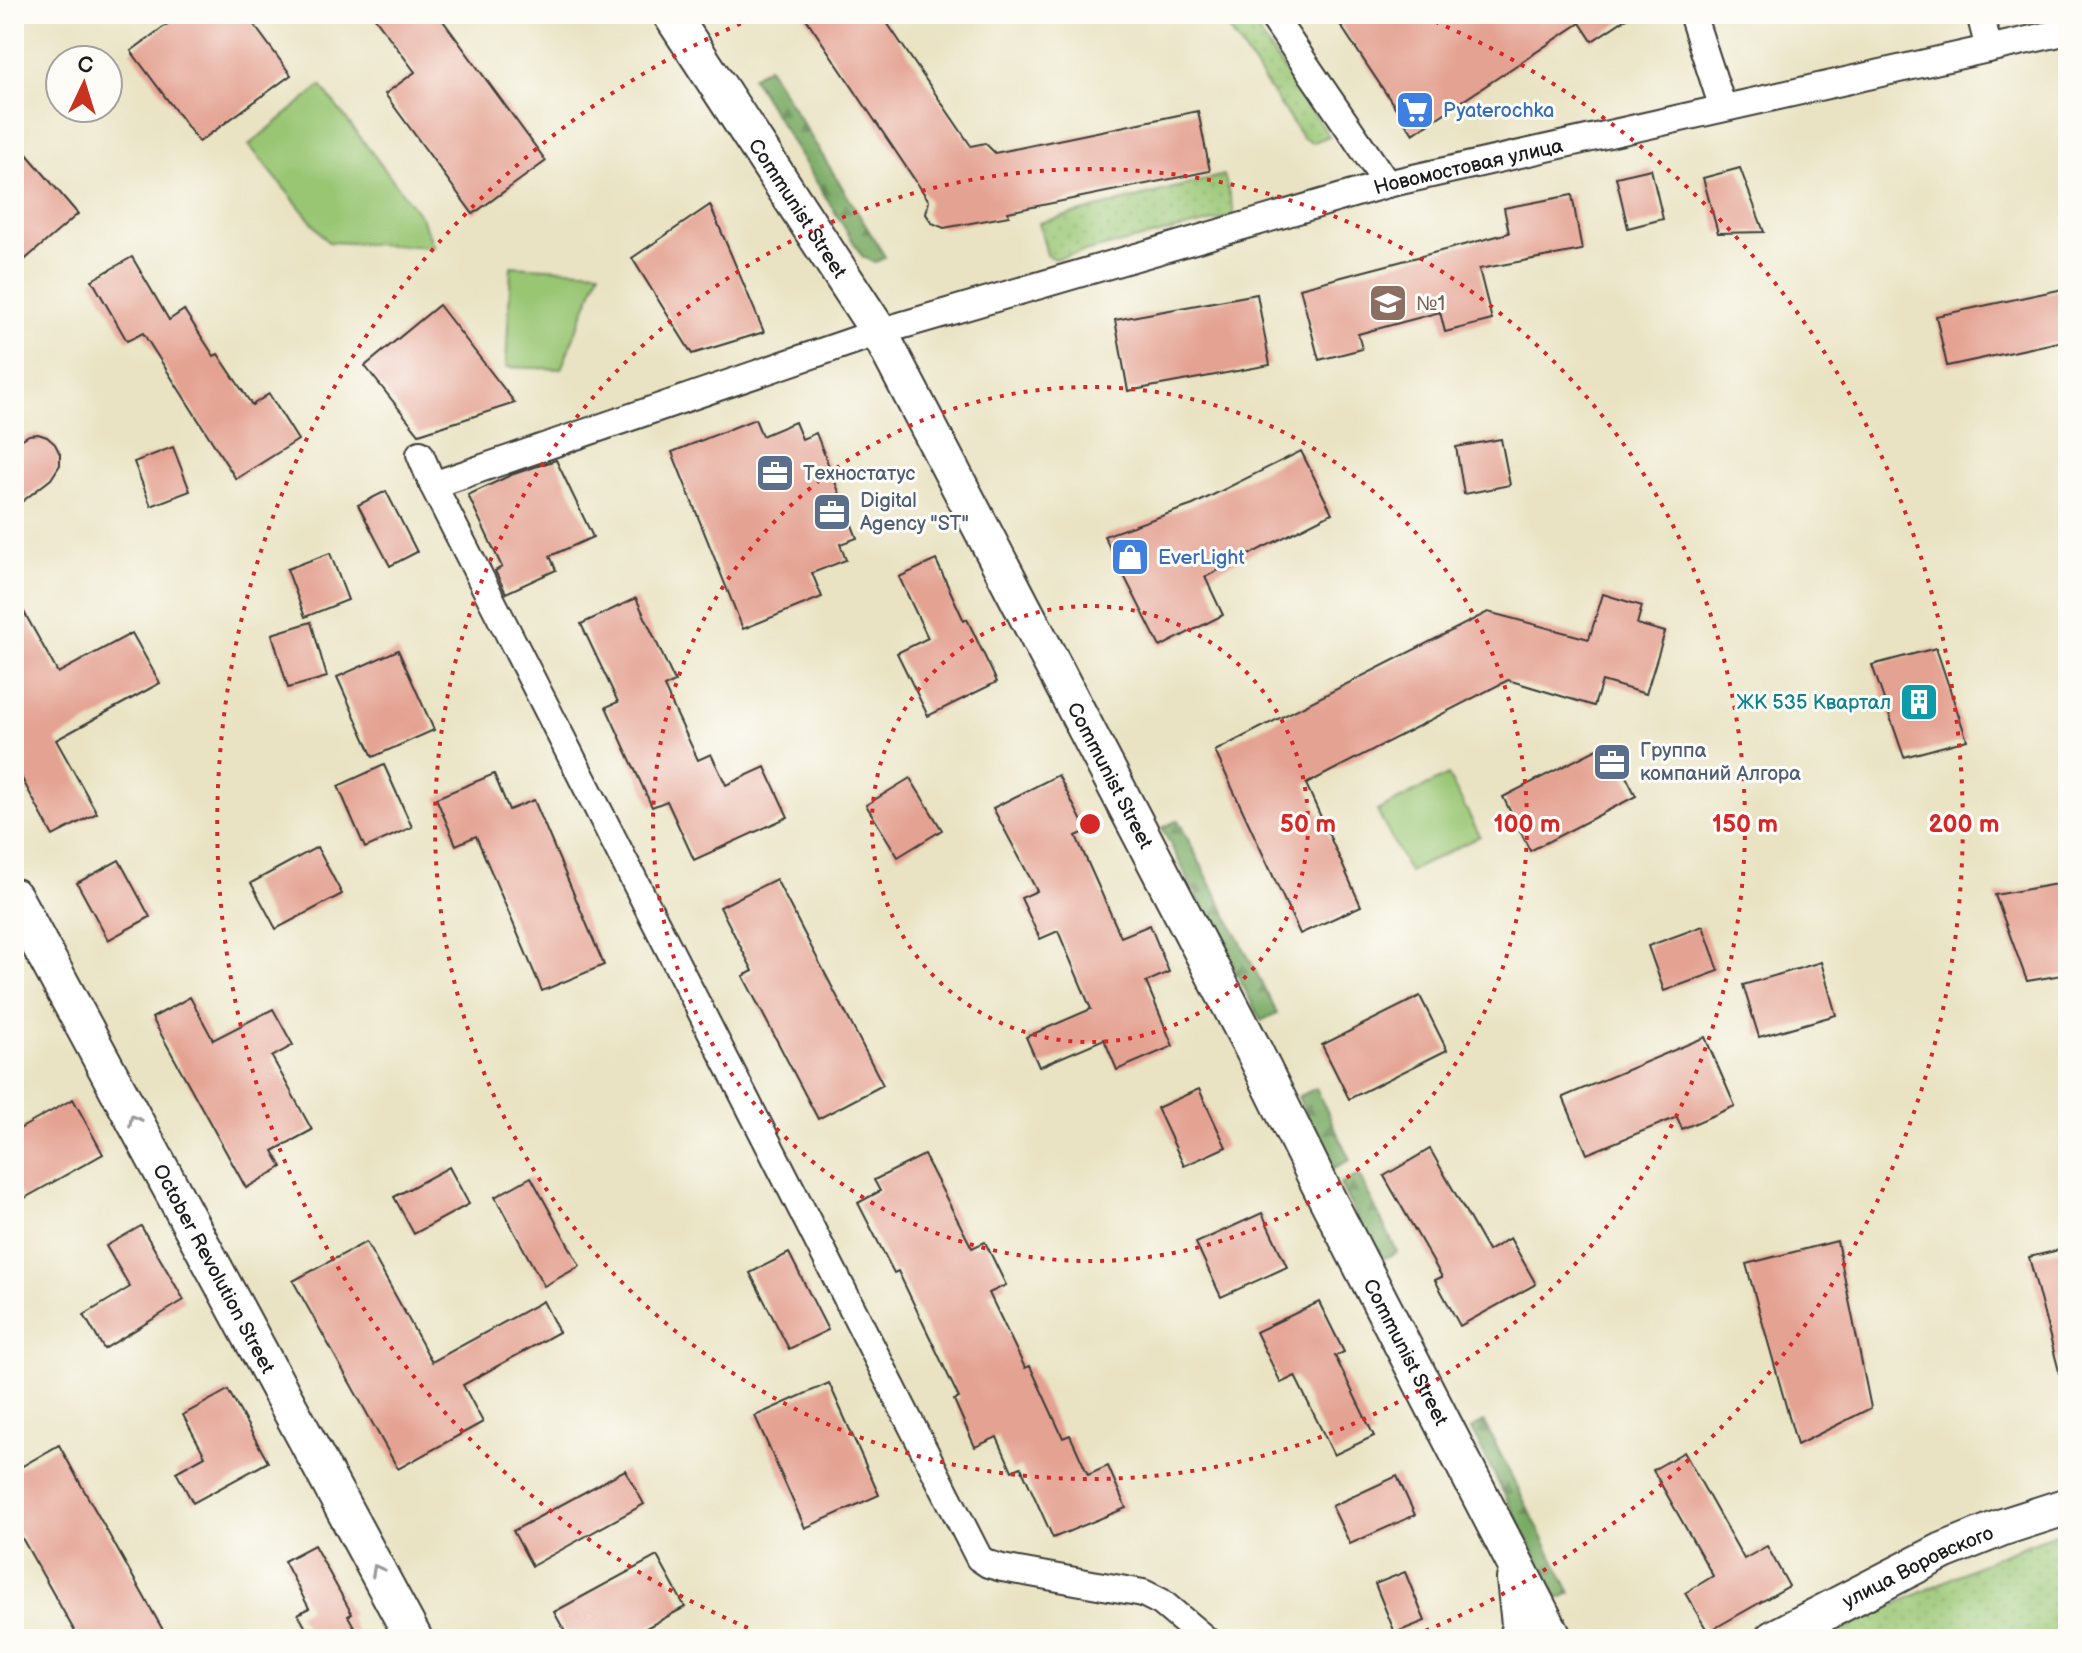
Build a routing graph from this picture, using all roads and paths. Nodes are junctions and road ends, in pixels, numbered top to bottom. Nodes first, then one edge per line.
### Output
1 (671, 14) edge
2 (1271, 14) edge
3 (1692, 14) edge
4 (1980, 14) edge
5 (2068, 31) edge
6 (1989, 49) junction
7 (1723, 108) junction
8 (1387, 184) junction
9 (879, 332) junction
10 (420, 454) dead end
11 (433, 485) junction
12 (14, 897) edge
13 (2068, 1506) edge
14 (1513, 1557) junction
15 (414, 1639) edge
16 (1205, 1639) edge
17 (1519, 1639) edge
18 (1554, 1639) edge
19 (1773, 1639) edge

1 - 9 street, Communist Street
2 - 8 street
3 - 7 street
4 - 6 street
5 - 6 street, Новомостовая улица
6 - 7 street, Новомостовая улица
7 - 8 street, Новомостовая улица
8 - 9 street, Новомостовая улица
9 - 11 street, Новомостовая улица
9 - 14 street, Communist Street
10 - 11 street
11 - 16 street
15 -> 12 street, October Revolution Street
13 - 19 street, улица Воровского
14 - 17 street, Communist Street
14 - 18 street, Communist Street

